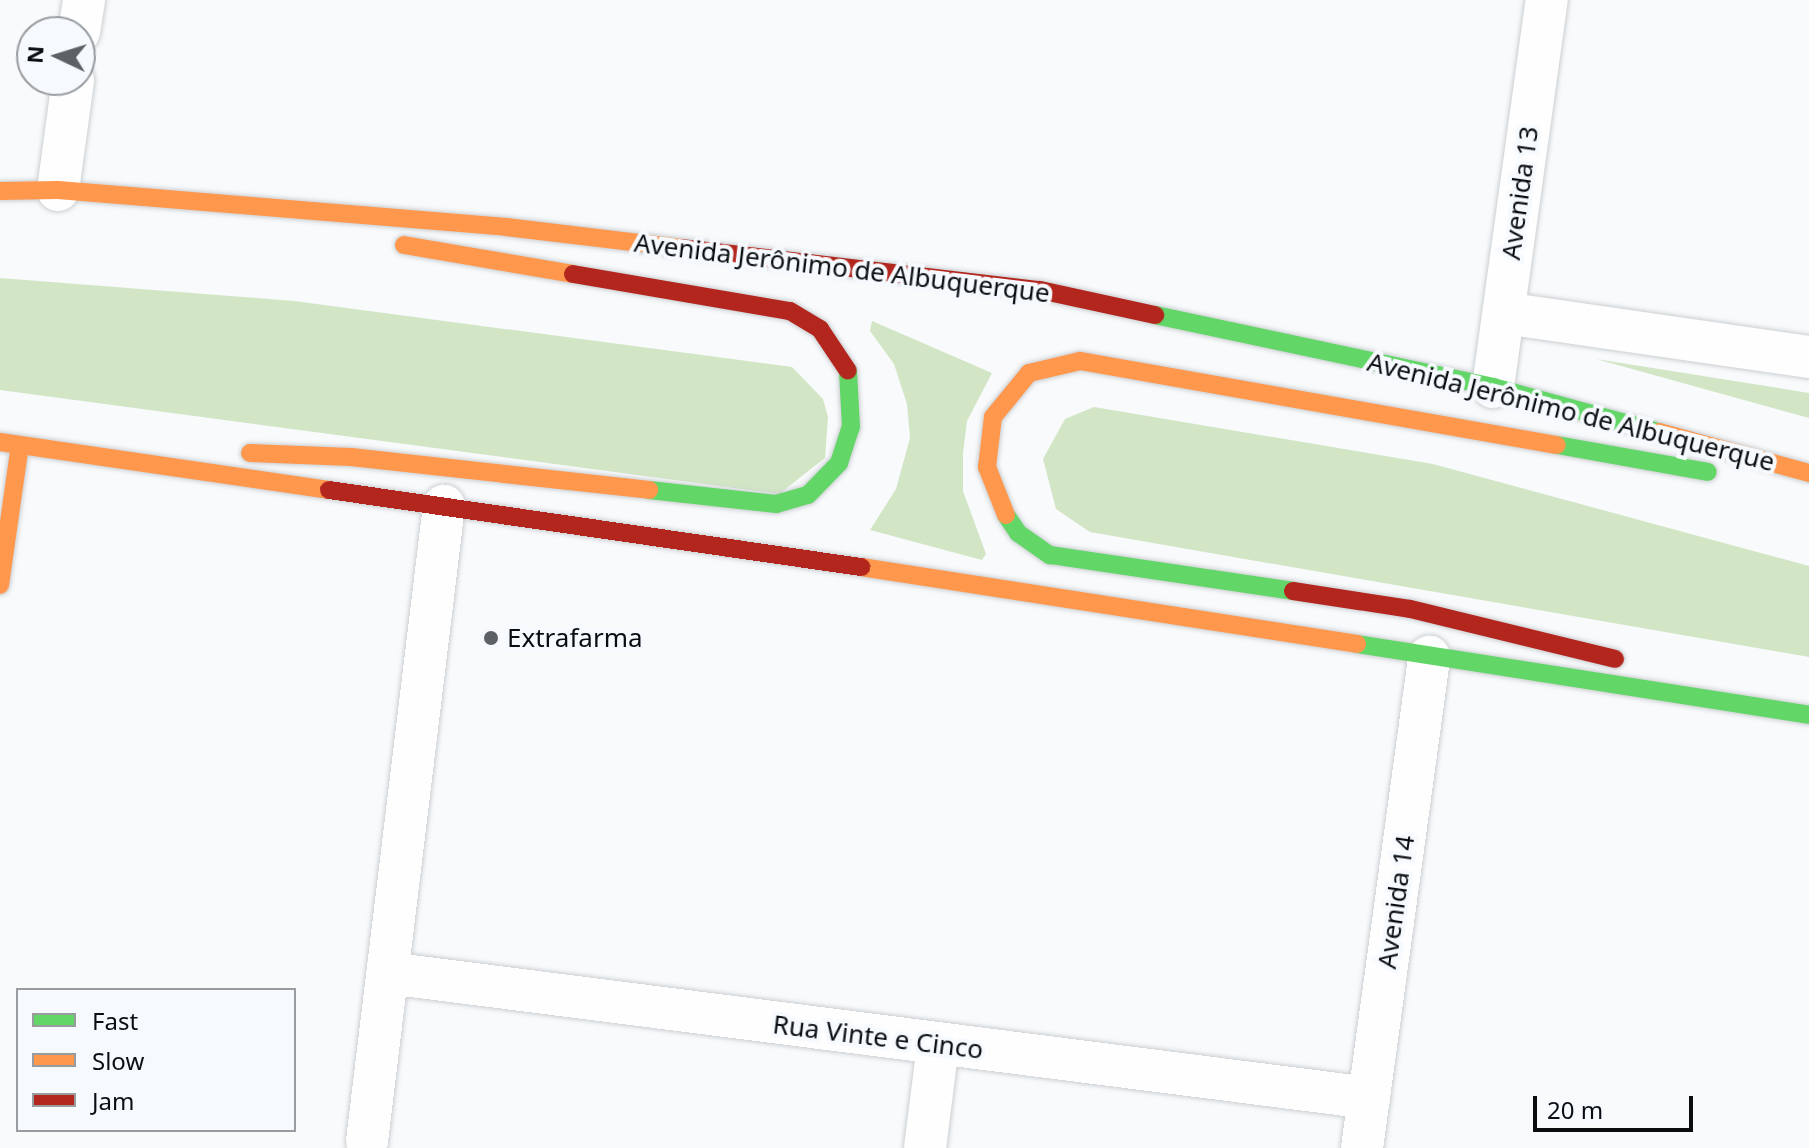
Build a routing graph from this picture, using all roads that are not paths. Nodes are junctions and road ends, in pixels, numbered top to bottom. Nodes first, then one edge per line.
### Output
1 (1547, 0) edge
2 (71, 96) edge
3 (58, 190) junction
4 (0, 191) edge
5 (337, 234) dead end
6 (384, 242) dead end
7 (1504, 313) junction
8 (1809, 357) edge
9 (1493, 387) junction
10 (0, 442) edge
11 (20, 445) junction
12 (1809, 473) edge
13 (1733, 477) dead end
14 (1763, 483) dead end
15 (1809, 492) edge
16 (444, 506) junction
17 (0, 585) edge
18 (1429, 657) junction
19 (1809, 707) edge
20 (1809, 715) edge
21 (388, 973) junction
22 (938, 1045) junction
23 (1369, 1098) junction
24 (367, 1141) dead end
25 (925, 1148) edge
26 (1362, 1148) edge

1 - 7 street, Avenida 13
2 - 3 street
3 - 4 main road, Avenida Jerônimo de Albuquerque
3 - 5 main road
3 - 9 main road, Avenida Jerônimo de Albuquerque
6 - 11 main road
7 - 8 street
7 - 9 street, Avenida 13
9 - 12 main road, Avenida Jerônimo de Albuquerque
10 - 11 main road
11 - 16 main road
11 - 17 main road
13 - 19 main road
14 - 15 main road
16 - 18 main road
16 - 21 street
18 - 20 main road
18 - 23 street, Avenida 14
21 - 22 street, Rua Vinte e Cinco
21 - 24 street
22 - 23 street, Rua Vinte e Cinco
22 - 25 street
23 - 26 street, Avenida 14

